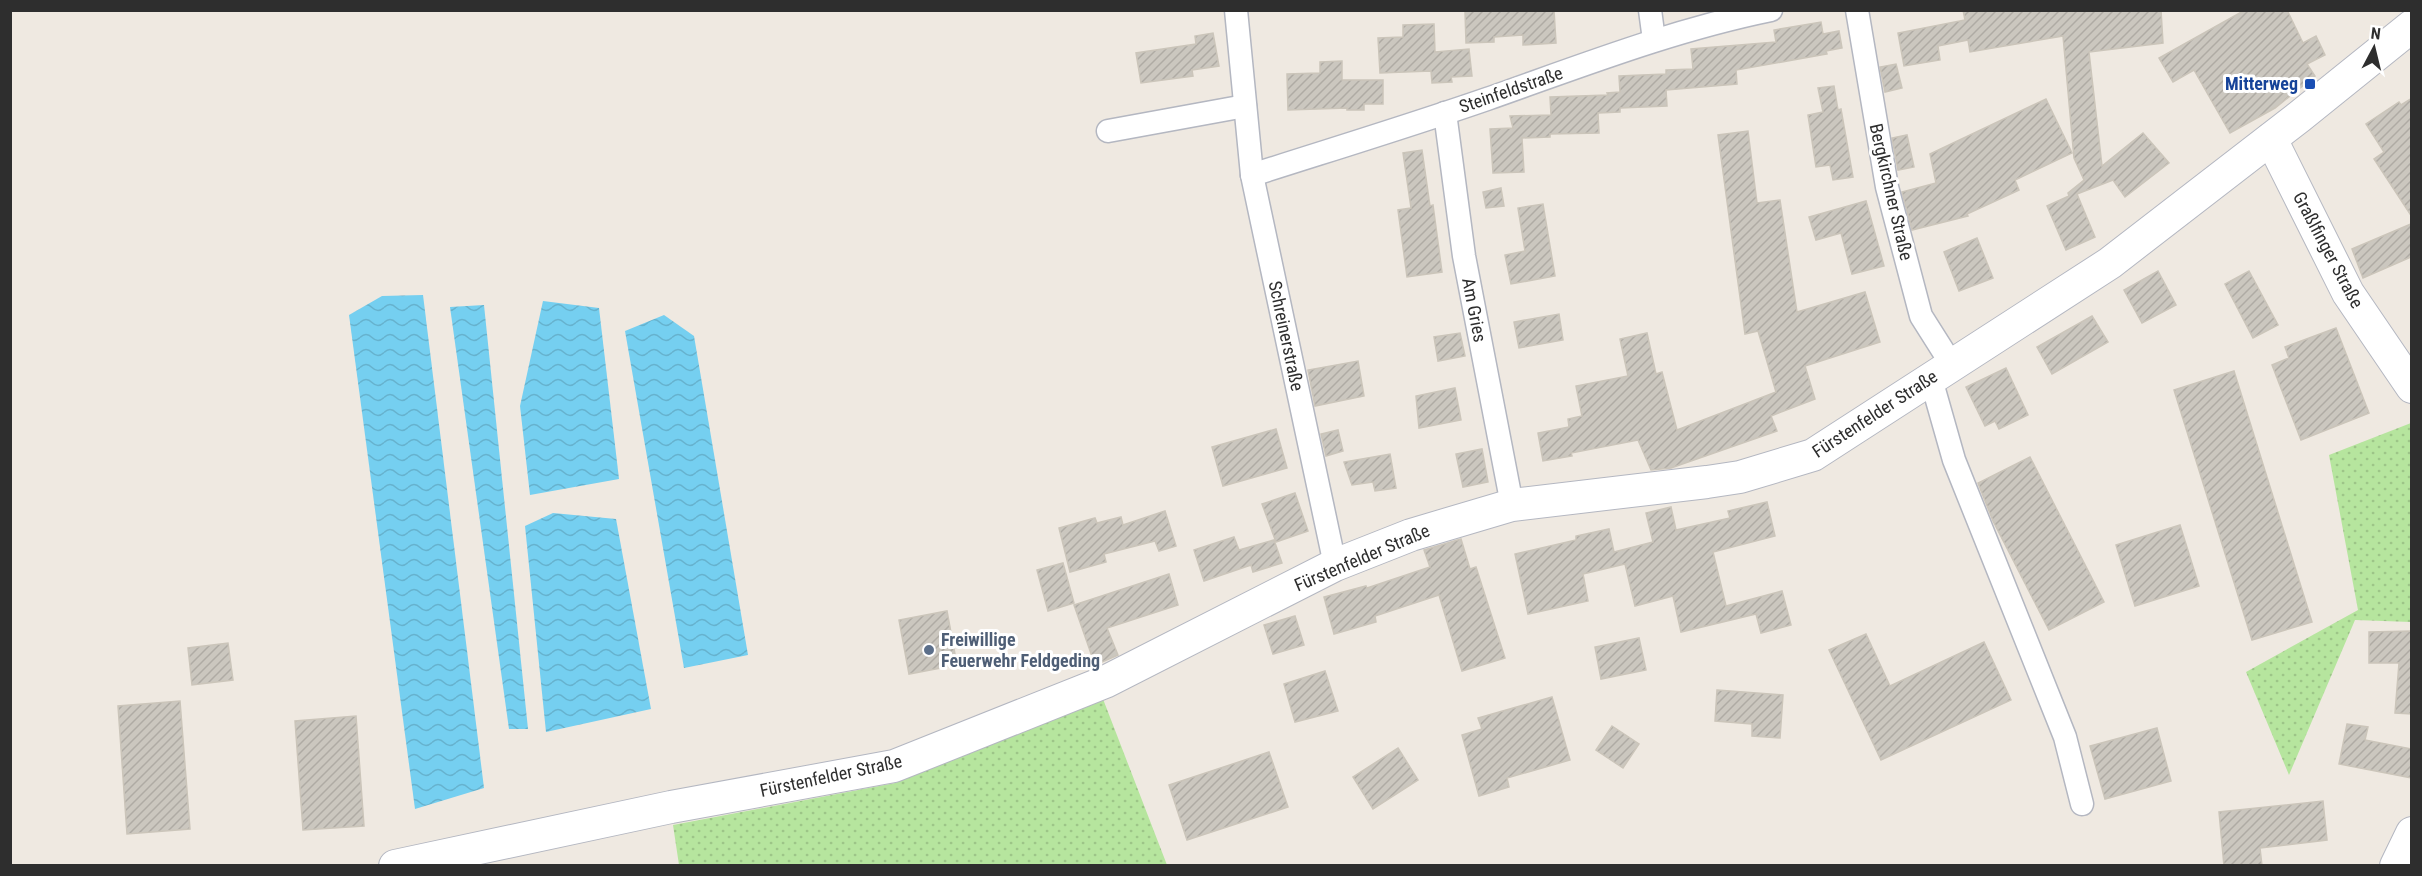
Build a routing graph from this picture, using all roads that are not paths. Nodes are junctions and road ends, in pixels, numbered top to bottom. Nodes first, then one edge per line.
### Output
1 (1236, 10) edge
2 (1650, 10) edge
3 (1771, 10) edge
4 (1857, 10) edge
5 (2412, 26) edge
6 (1654, 40) junction
7 (1245, 106) junction
8 (1445, 113) junction
9 (1108, 131) dead end
10 (2271, 140) junction
11 (1252, 175) junction
12 (1941, 372) junction
13 (2412, 387) edge
14 (1512, 505) junction
15 (1335, 565) junction
16 (2082, 804) dead end
17 (2412, 833) edge
18 (395, 866) edge
19 (2396, 866) edge

1 - 7 street, Schreinerstraße
2 - 6 street
3 - 6 street, Steinfeldstraße
4 - 12 street, Bergkirchner Straße
5 - 10 street, Fürstenfelder Straße
6 - 8 street, Steinfeldstraße
7 - 9 street
7 - 11 street, Schreinerstraße
8 - 11 street, Steinfeldstraße
8 - 14 street, Am Gries
10 - 12 street, Fürstenfelder Straße
10 - 13 street, Graßlfinger Straße
11 - 15 street, Schreinerstraße
12 - 14 street, Fürstenfelder Straße
12 - 16 street, Bergkirchner Straße
14 - 15 street, Fürstenfelder Straße
15 - 18 street, Fürstenfelder Straße
17 - 19 street

